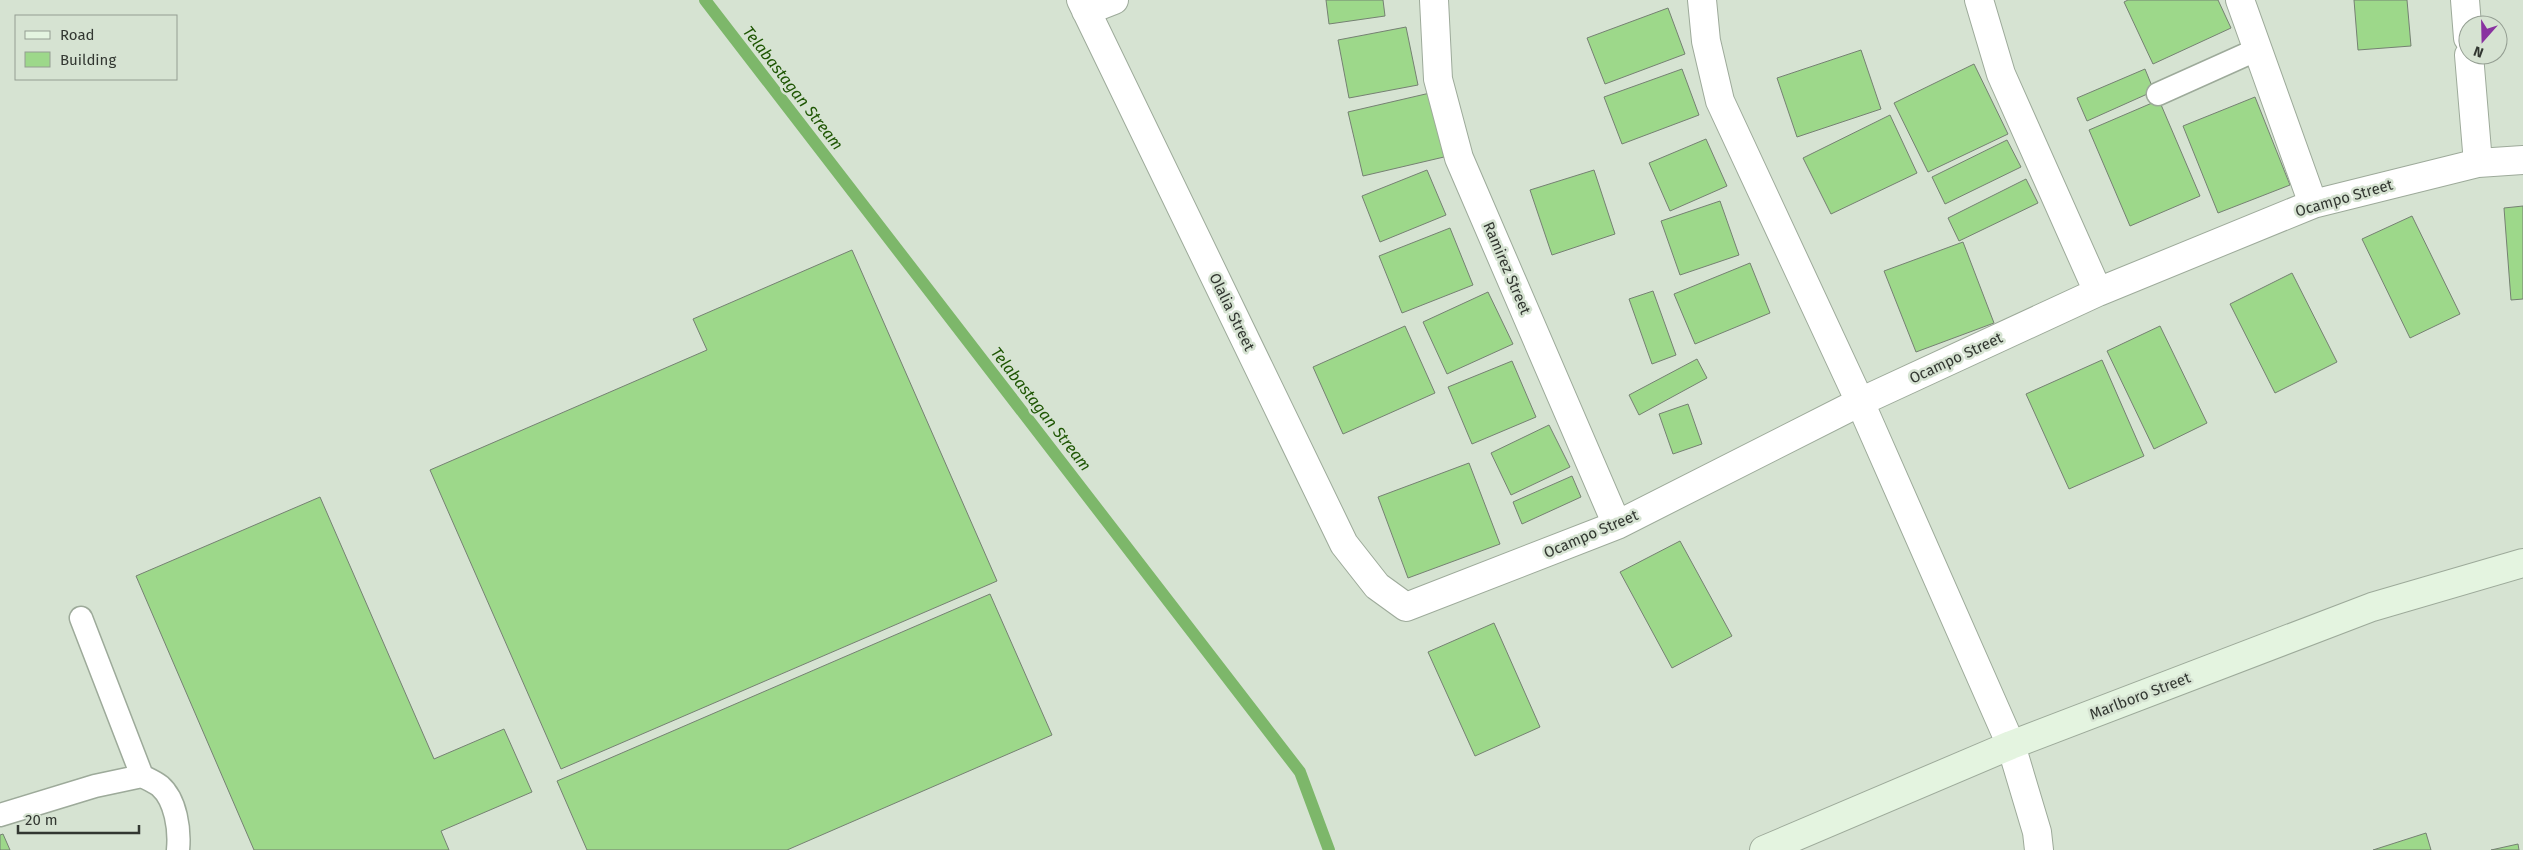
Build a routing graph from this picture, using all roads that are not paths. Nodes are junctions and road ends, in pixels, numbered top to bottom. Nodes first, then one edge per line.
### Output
1 (1114, 0) edge
2 (1434, 0) edge
3 (1702, 0) edge
4 (1979, 0) edge
5 (2240, 0) edge
6 (2465, 0) edge
7 (1083, 5) edge
8 (2466, 15) edge
9 (2256, 50) junction
10 (2470, 65) edge
11 (2158, 94) dead end
12 (2523, 160) edge
13 (2478, 163) junction
14 (2313, 204) junction
15 (2098, 292) junction
16 (1860, 402) junction
17 (1617, 525) junction
18 (2523, 563) edge
19 (1406, 607) joint
20 (81, 618) dead end
21 (2011, 745) junction
22 (142, 776) junction
23 (0, 815) edge
24 (178, 850) edge
25 (1764, 850) edge
26 (2039, 850) edge

1 - 7 street
2 - 17 street, Ramirez Street
3 - 16 street
4 - 15 street
5 - 9 street
6 - 8 street
7 - 19 street, Olalia Street
9 - 11 lane
9 - 14 street
10 - 13 street
12 - 13 street, Ocampo Street
13 - 14 street, Ocampo Street
14 - 15 street, Ocampo Street
15 - 16 street, Ocampo Street
16 - 17 street, Ocampo Street
16 - 21 street
17 - 19 street, Ocampo Street
18 - 21 street, Marlboro Street
20 - 22 lane
21 - 25 street, Marlboro Street
21 - 26 street
22 - 23 lane
22 - 24 lane

